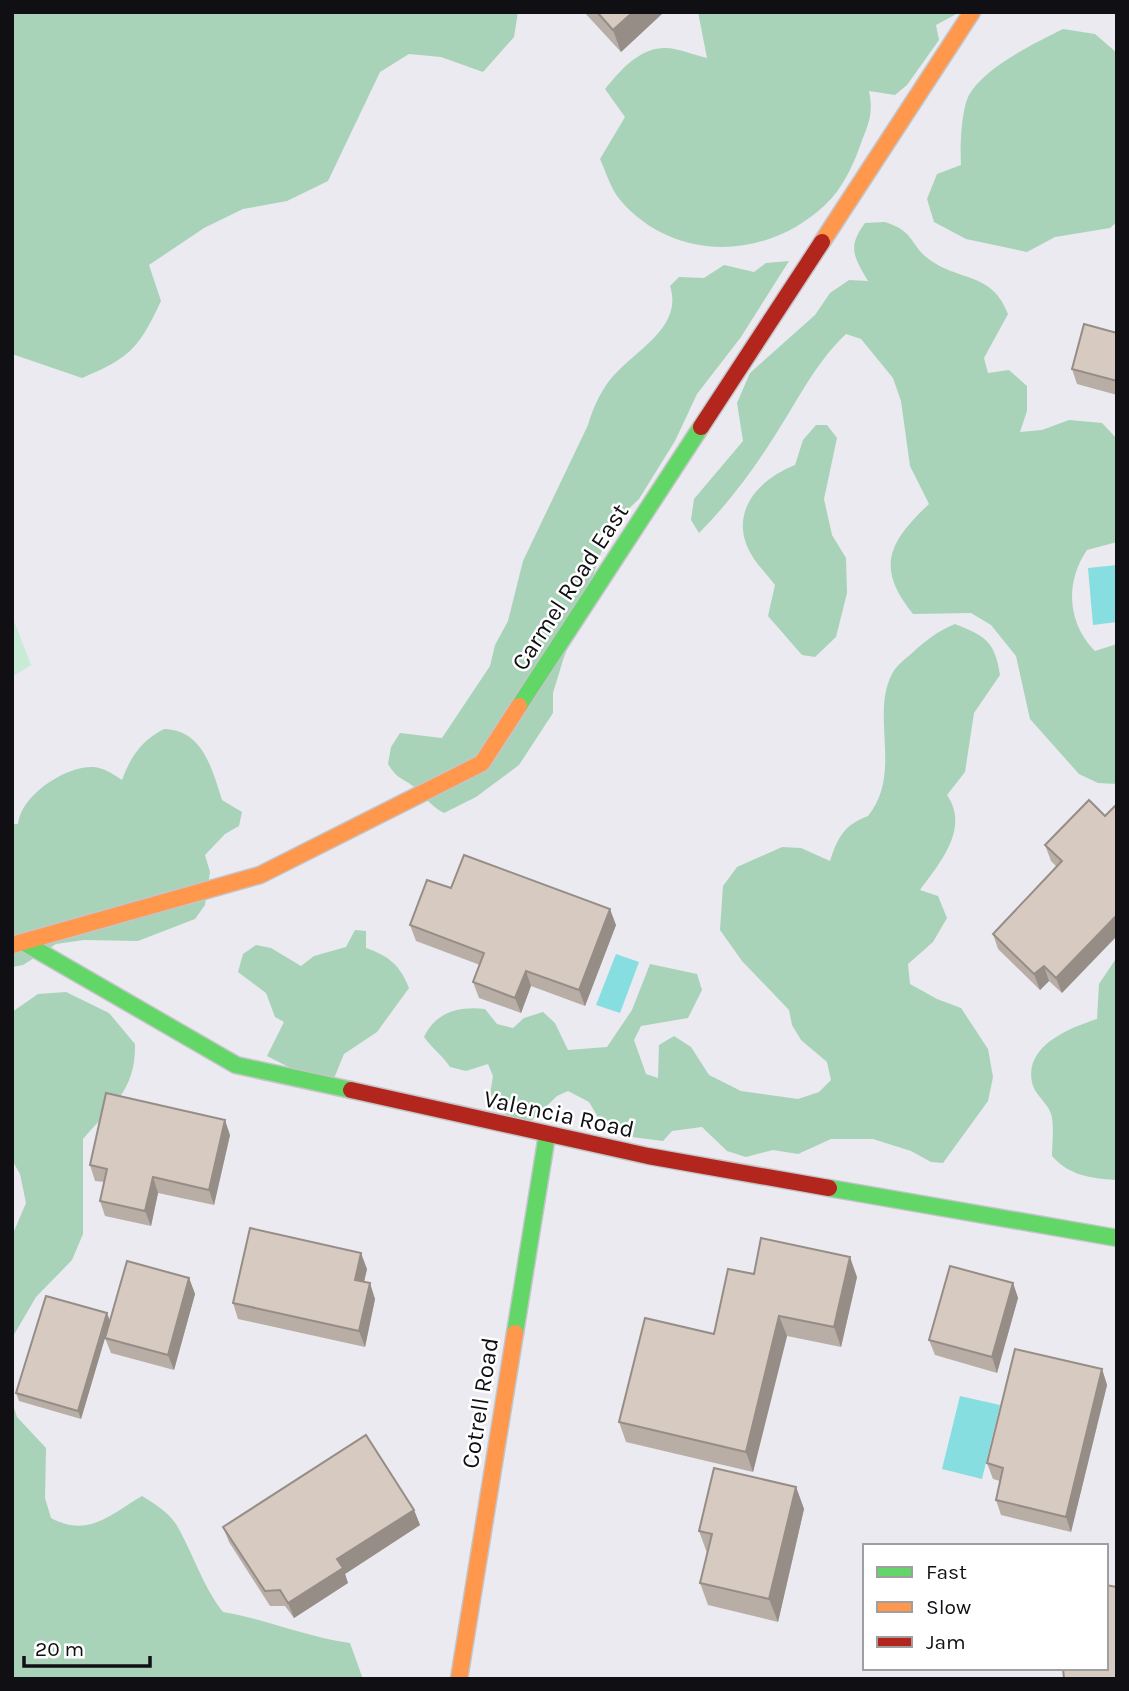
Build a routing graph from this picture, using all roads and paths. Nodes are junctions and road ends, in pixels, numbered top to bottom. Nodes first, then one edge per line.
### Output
1 (972, 12) edge
2 (18, 944) edge
3 (547, 1135) junction
4 (1117, 1238) edge
5 (458, 1679) edge

1 - 2 street, Carmel Road East
2 - 3 street, Valencia Road
3 - 4 street, Valencia Road
3 - 5 street, Cotrell Road

